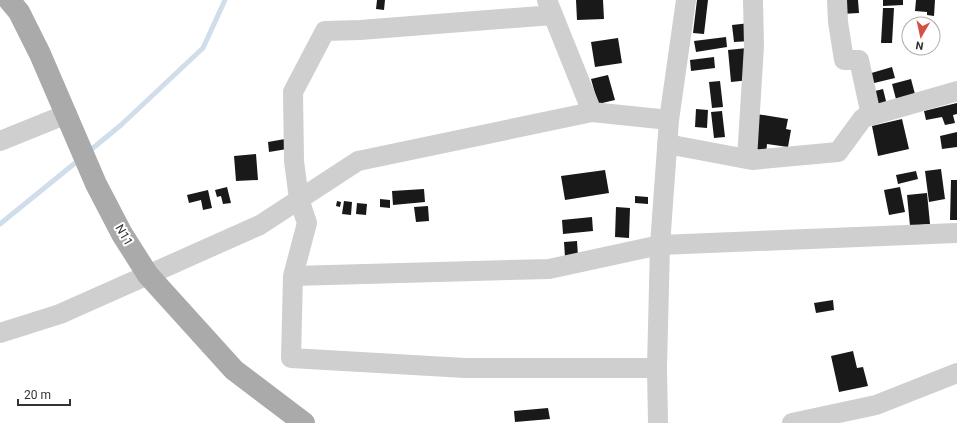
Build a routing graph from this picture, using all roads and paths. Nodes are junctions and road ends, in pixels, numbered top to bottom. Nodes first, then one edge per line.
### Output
1 (9, 0) edge
2 (686, 0) edge
3 (754, 0) edge
4 (837, 0) edge
5 (550, 8) edge
6 (957, 91) edge
7 (592, 112) junction
8 (67, 114) junction
9 (871, 115) junction
10 (669, 120) junction
11 (0, 141) edge
12 (667, 144) junction
13 (747, 159) junction
14 (299, 200) junction
15 (957, 233) edge
16 (660, 245) junction
17 (148, 275) junction
18 (293, 276) junction
19 (0, 333) edge
20 (657, 368) junction
21 (957, 373) edge
22 (304, 423) edge
23 (658, 423) edge
24 (792, 423) edge

1 - 8 main road, N11
2 - 10 street
3 - 13 street
4 - 9 street
5 - 7 street
5 - 14 street
6 - 9 street
7 - 10 street
7 - 14 street
8 - 11 street
8 - 17 main road, N11
9 - 13 street
10 - 12 street
12 - 13 street
12 - 16 street
14 - 17 street
14 - 18 street
15 - 16 street
16 - 18 street
16 - 20 street
17 - 19 street
17 - 22 main road, N11
18 - 20 street
20 - 23 street
21 - 24 street

